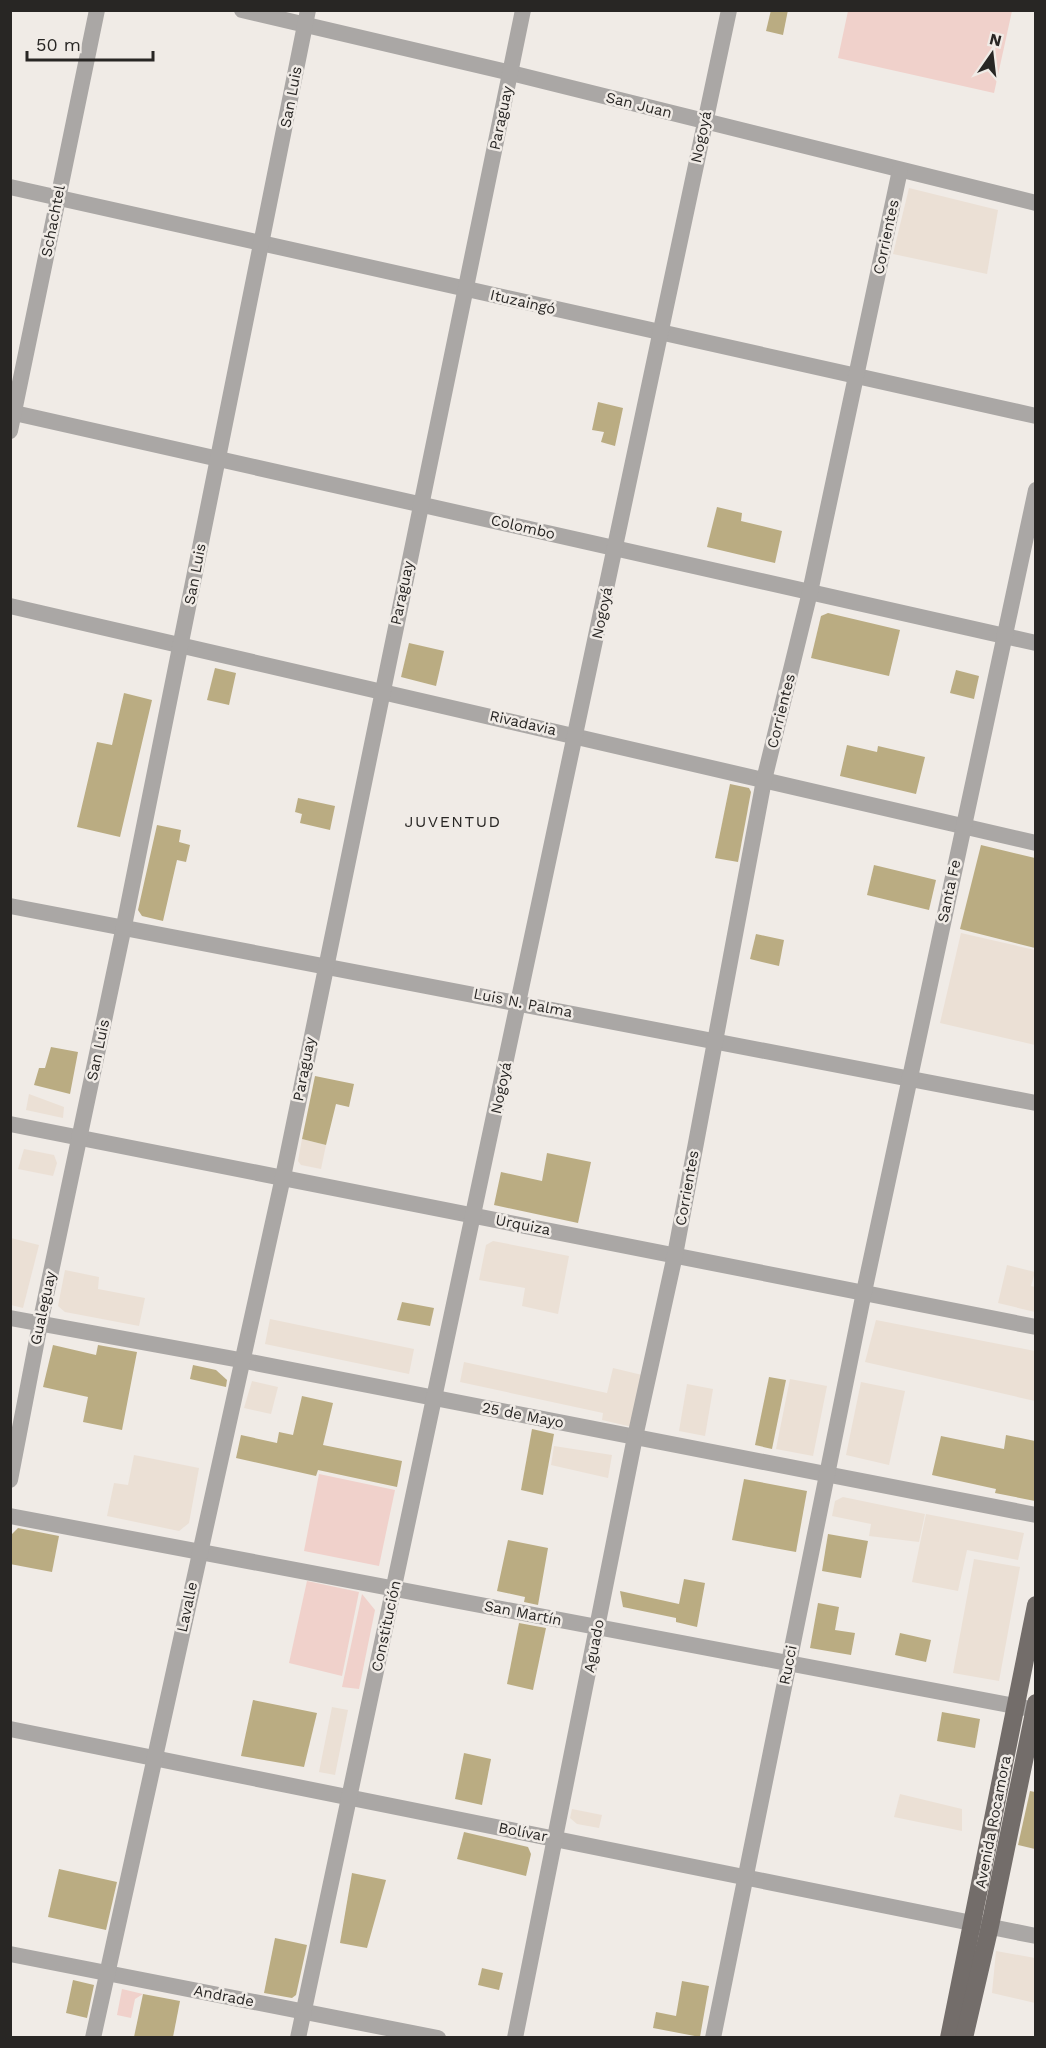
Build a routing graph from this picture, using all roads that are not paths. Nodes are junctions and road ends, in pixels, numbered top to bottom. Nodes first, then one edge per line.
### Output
1 (97, 10) edge
2 (242, 10) edge
3 (523, 10) edge
4 (729, 10) edge
5 (307, 18) edge
6 (511, 73) junction
7 (704, 122) junction
8 (900, 170) junction
9 (10, 187) edge
10 (58, 198) junction
11 (1035, 203) edge
12 (261, 243) junction
13 (465, 289) junction
14 (662, 333) junction
15 (856, 376) junction
16 (12, 413) edge
17 (1035, 416) edge
18 (10, 431) edge
19 (218, 459) junction
20 (1035, 490) edge
21 (421, 505) junction
22 (615, 548) junction
23 (810, 592) junction
24 (10, 606) edge
25 (1004, 636) junction
26 (181, 643) junction
27 (1035, 643) edge
28 (382, 690) junction
29 (576, 735) junction
30 (764, 780) junction
31 (963, 826) junction
32 (1035, 843) edge
33 (10, 906) edge
34 (124, 926) junction
35 (325, 965) junction
36 (519, 1003) junction
37 (714, 1040) junction
38 (909, 1078) junction
39 (1035, 1102) edge
40 (10, 1124) edge
41 (80, 1136) junction
42 (283, 1177) junction
43 (474, 1215) junction
44 (675, 1255) junction
45 (864, 1292) junction
46 (10, 1318) edge
47 (40, 1324) junction
48 (1035, 1327) edge
49 (240, 1360) junction
50 (435, 1398) junction
51 (635, 1437) junction
52 (826, 1474) junction
53 (10, 1480) edge
54 (1035, 1515) edge
55 (10, 1516) edge
56 (199, 1552) junction
57 (394, 1589) junction
58 (1035, 1605) edge
59 (597, 1627) junction
60 (789, 1663) junction
61 (1016, 1706) junction
62 (1035, 1707) edge
63 (10, 1729) edge
64 (154, 1758) junction
65 (349, 1797) junction
66 (555, 1839) junction
67 (746, 1877) junction
68 (981, 1924) junction
69 (1035, 1936) edge
70 (10, 1954) edge
71 (107, 1973) junction
72 (304, 2011) junction
73 (93, 2037) edge
74 (298, 2037) edge
75 (438, 2037) edge
76 (515, 2037) edge
77 (713, 2037) edge
78 (949, 2037) edge
79 (964, 2037) edge

1 - 10 street, Schachtel
2 - 5 street, San Juan
3 - 6 street, Paraguay
4 - 7 street, Nogoyá
5 - 6 street, San Juan
5 - 12 street, San Luis
6 - 7 street, San Juan
6 - 13 street, Paraguay
7 - 8 street, San Juan
7 - 14 street, Nogoyá
8 - 11 street, San Juan
8 - 15 street, Corrientes
9 - 10 street, Ituzaingó
10 - 12 street, Ituzaingó
10 - 16 street, Schachtel
12 - 13 street, Ituzaingó
12 - 19 street, San Luis
13 - 14 street, Ituzaingó
13 - 21 street, Paraguay
14 - 15 street, Ituzaingó
14 - 22 street, Nogoyá
15 - 17 street, Ituzaingó
15 - 23 street, Corrientes
16 - 18 street, Schachtel
16 - 19 street, Colombo
19 - 21 street, Colombo
19 - 26 street, San Luis
20 - 25 street, Santa Fe
21 - 22 street, Colombo
21 - 28 street, Paraguay
22 - 23 street, Colombo
22 - 29 street, Nogoyá
23 - 25 street, Colombo
23 - 30 street, Corrientes
24 - 26 street, Rivadavia
25 - 27 street, Colombo
25 - 31 street, Santa Fe
26 - 28 street, Rivadavia
26 - 34 street, San Luis
28 - 29 street, Rivadavia
28 - 35 street, Paraguay
29 - 30 street, Rivadavia
29 - 36 street, Nogoyá
30 - 31 street, Rivadavia
30 - 37 street, Corrientes
31 - 32 street, Rivadavia
31 - 38 street, Santa Fe
33 - 34 street, Luis N. Palma
34 - 35 street, Luis N. Palma
34 - 41 street, San Luis
35 - 36 street, Luis N. Palma
35 - 42 street, Paraguay
36 - 37 street, Luis N. Palma
36 - 43 street, Nogoyá
37 - 38 street, Luis N. Palma
37 - 44 street, Corrientes
38 - 39 street, Luis N. Palma
38 - 45 street, Santa Fe
40 - 41 street, Urquiza
41 - 42 street, Urquiza
41 - 47 street, Gualeguay
42 - 43 street, Urquiza
42 - 49 street, Lavalle
43 - 44 street, Urquiza
43 - 50 street, Constitución
44 - 45 street, Urquiza
44 - 51 street, Aguado
45 - 48 street, Urquiza
45 - 52 street, Rucci
46 - 47 street, 25 de Mayo
47 - 49 street, 25 de Mayo
47 - 53 street, Gualeguay
49 - 50 street, 25 de Mayo
49 - 56 street, Lavalle
50 - 51 street, 25 de Mayo
50 - 57 street, Constitución
51 - 52 street, 25 de Mayo
51 - 59 street, Aguado
52 - 54 street, 25 de Mayo
52 - 60 street, Rucci
55 - 56 street, San Martín
56 - 57 street, San Martín
56 - 64 street, Lavalle
57 - 59 street, San Martín
57 - 65 street, Constitución
58 - 61 main road, Avenida Rocamora
59 - 60 street, San Martín
59 - 66 street, Aguado
60 - 61 street, San Martín
60 - 67 street, Rucci
61 - 62 street, San Martín
61 - 68 main road, Avenida Rocamora
62 - 68 main road, Avenida Rocamora
63 - 64 street, Bolívar
64 - 65 street, Bolívar
64 - 71 street, Lavalle
65 - 66 street, Bolívar
65 - 72 street, Constitución
66 - 67 street, Bolívar
66 - 76 street, Aguado
67 - 68 street, Bolívar
67 - 77 street, Rucci
68 - 69 street, Bolívar
68 - 78 main road, Avenida Rocamora
68 - 79 main road, Avenida Rocamora
70 - 71 street, Andrade
71 - 72 street, Andrade
71 - 73 street, Lavalle
72 - 74 street, Constitución
72 - 75 street, Andrade

